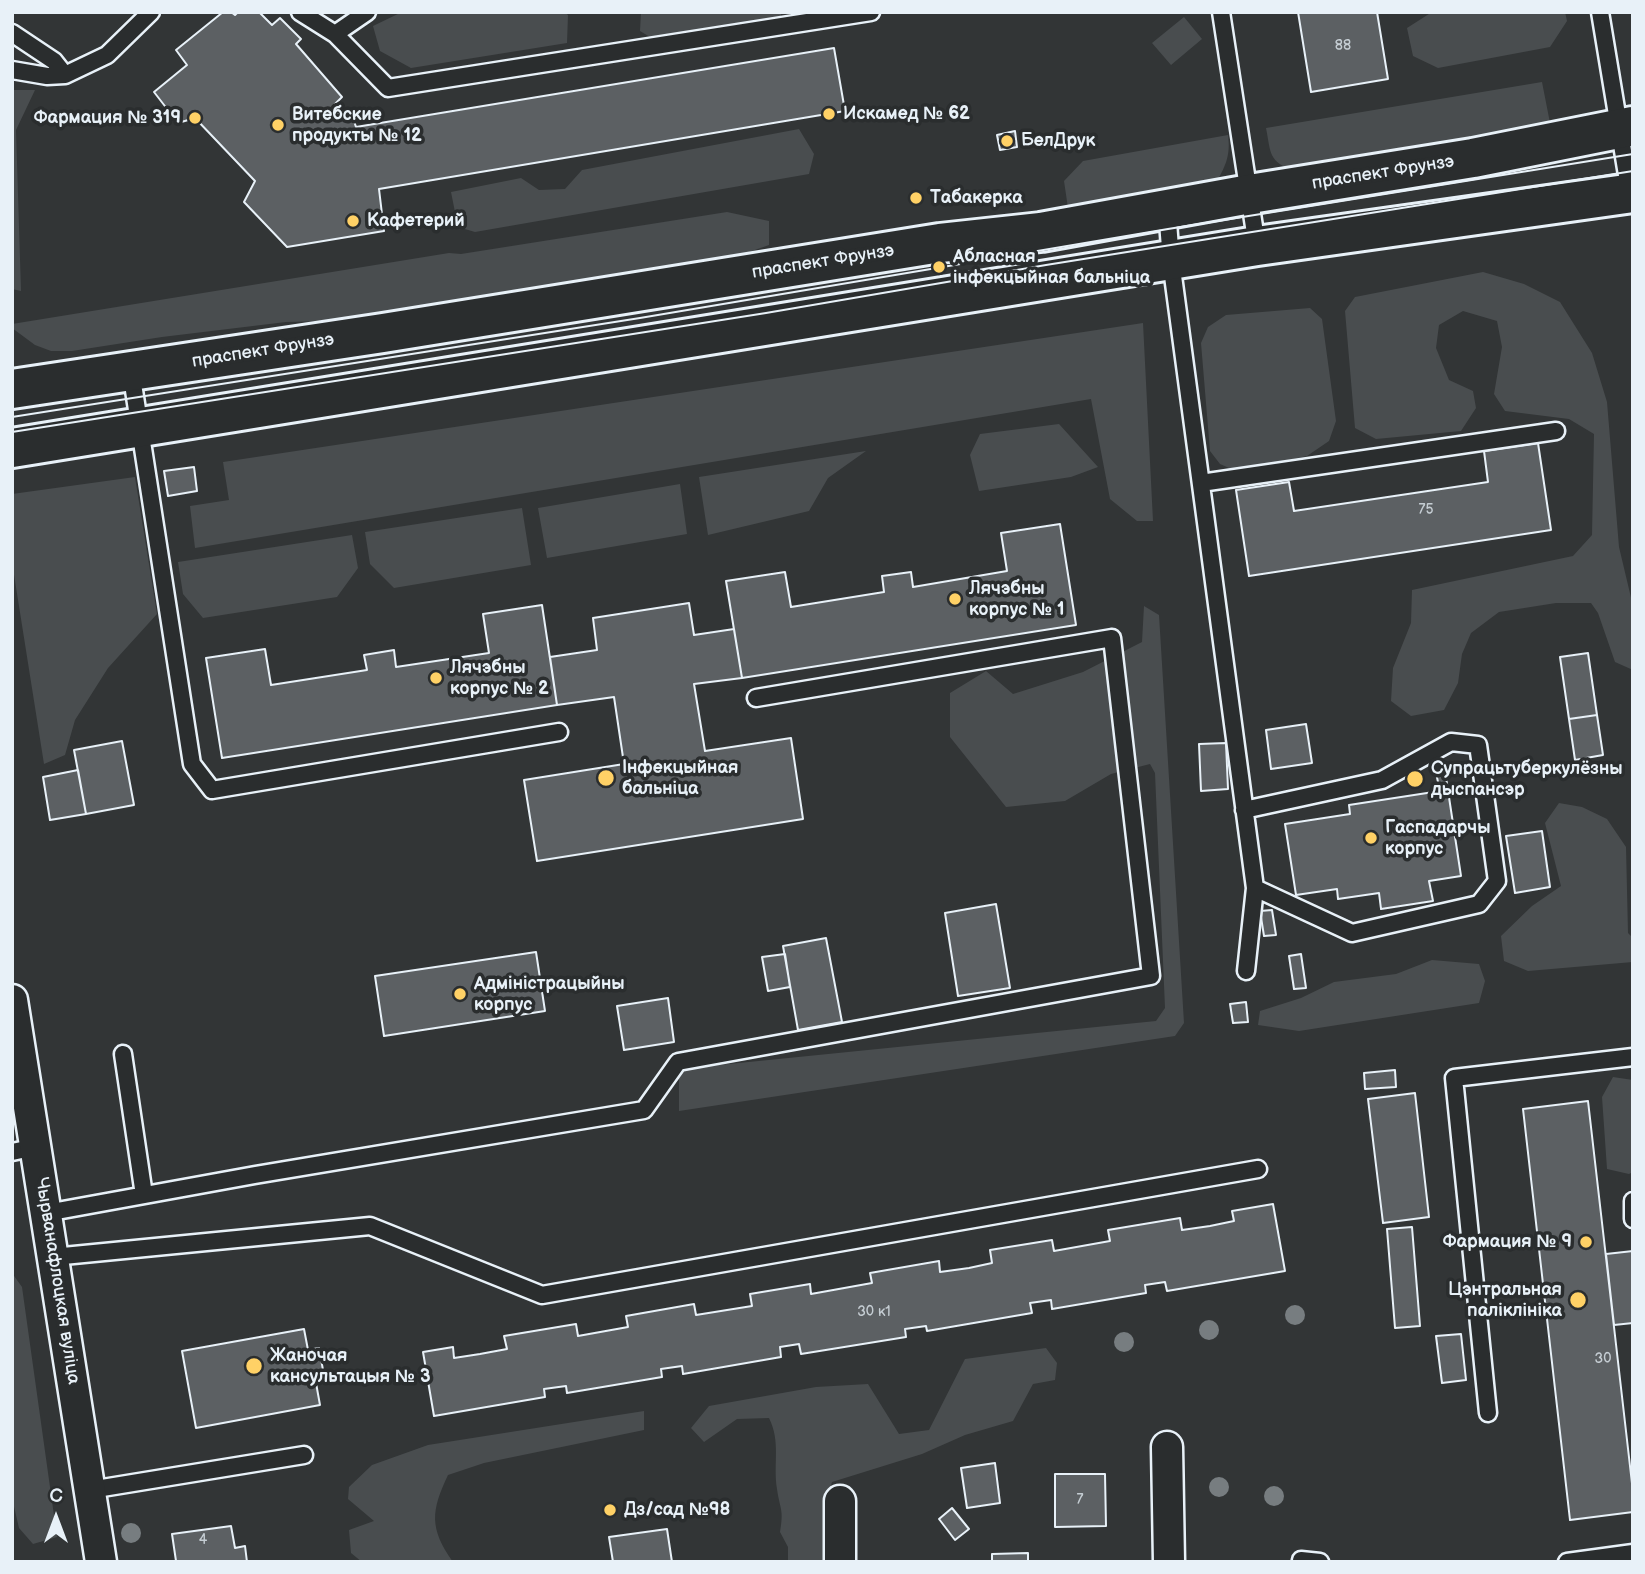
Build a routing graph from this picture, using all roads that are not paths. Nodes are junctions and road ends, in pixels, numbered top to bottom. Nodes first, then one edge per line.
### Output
1 (151, 12) edge
2 (300, 12) edge
3 (366, 12) edge
4 (872, 12) edge
5 (1221, 12) edge
6 (1600, 12) edge
7 (335, 34) junction
8 (14, 35) edge
9 (12, 70) edge
10 (65, 75) junction
11 (1626, 128) edge
12 (1631, 193) edge
13 (1250, 194) junction
14 (1167, 209) junction
15 (1257, 246) junction
16 (1171, 261) junction
17 (131, 371) junction
18 (12, 389) edge
19 (139, 427) junction
20 (1556, 431) dead end
21 (12, 448) edge
22 (1200, 483) junction
23 (756, 698) dead end
24 (559, 732) dead end
25 (1244, 810) junction
26 (1255, 888) junction
27 (1246, 971) dead end
28 (12, 1000) edge
29 (123, 1054) dead end
30 (1633, 1058) edge
31 (24, 1149) edge
32 (1258, 1169) dead end
33 (144, 1195) junction
34 (1633, 1201) edge
35 (46, 1213) junction
36 (1633, 1219) edge
37 (53, 1257) junction
38 (1488, 1413) dead end
39 (1167, 1447) dead end
40 (304, 1455) dead end
41 (90, 1490) junction
42 (840, 1501) dead end
43 (1633, 1553) edge
44 (1301, 1560) edge
45 (101, 1562) edge
46 (840, 1562) edge
47 (1169, 1562) edge
48 (1320, 1562) edge
49 (1567, 1562) edge

1 - 10 lane
2 - 7 lane
3 - 7 lane
4 - 7 lane
5 - 13 lane
6 - 11 lane
8 - 10 lane
9 - 10 lane
11 - 12 lane
11 - 13 main road, праспект Фрунзэ
12 - 15 main road
13 - 14 main road, праспект Фрунзэ
13 - 15 lane
14 - 16 lane
14 - 17 main road, праспект Фрунзэ
15 - 16 main road
16 - 19 main road
16 - 22 lane
17 - 18 main road, праспект Фрунзэ
17 - 19 lane
19 - 21 main road
19 - 24 lane
20 - 22 lane
22 - 25 lane
23 - 33 lane
25 - 26 lane
25 - 26 lane
26 - 27 lane
28 - 31 street, Чырванафлоцкая вуліца
29 - 33 lane
30 - 38 lane
31 - 35 street, Чырванафлоцкая вуліца
32 - 37 lane
33 - 35 lane
34 - 36 lane
35 - 37 street, Чырванафлоцкая вуліца
37 - 41 street, Чырванафлоцкая вуліца
39 - 47 street
40 - 41 lane
41 - 45 street, Чырванафлоцкая вуліца
42 - 46 street
43 - 49 lane
44 - 48 lane

